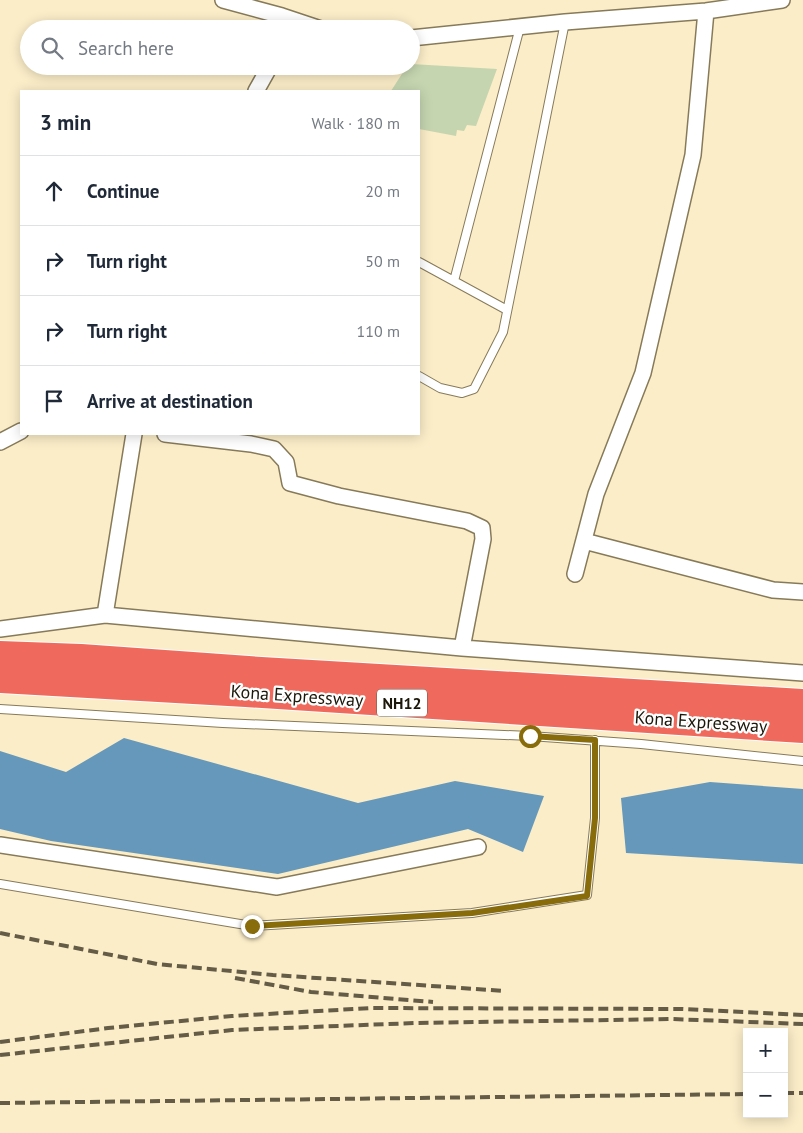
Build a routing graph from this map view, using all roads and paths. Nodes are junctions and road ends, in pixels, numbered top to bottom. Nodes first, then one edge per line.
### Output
1 (223, 0) edge
2 (782, 0) edge
3 (706, 11) junction
4 (279, 20) edge
5 (565, 22) junction
6 (520, 27) junction
7 (420, 37) edge
8 (265, 75) edge
9 (257, 90) edge
10 (420, 263) edge
11 (454, 281) junction
12 (507, 310) junction
13 (420, 377) edge
14 (20, 432) edge
15 (134, 435) edge
16 (173, 435) edge
17 (0, 442) edge
18 (584, 541) junction
19 (575, 574) dead end
20 (803, 592) edge
21 (104, 615) junction
22 (0, 629) edge
23 (462, 648) junction
24 (0, 655) edge
25 (803, 673) edge
26 (0, 679) edge
27 (803, 703) edge
28 (0, 709) edge
29 (803, 729) edge
30 (595, 740) junction
31 (803, 761) edge
32 (0, 845) edge
33 (478, 847) dead end
34 (0, 884) edge

1 - 4 street
2 - 3 street
3 - 5 street
3 - 18 street
5 - 6 street
5 - 12 lane
6 - 7 street
6 - 11 lane
8 - 9 street
10 - 11 lane
11 - 12 lane
12 - 13 lane
14 - 17 street
15 - 21 street
16 - 23 street
18 - 19 street
18 - 20 street
21 - 22 street
21 - 23 street
23 - 25 street
24 - 27 highway, Kona Expressway / NH12
26 - 29 highway, Kona Expressway / NH12
28 - 30 lane
30 - 31 lane
30 - 34 lane
32 - 33 street

